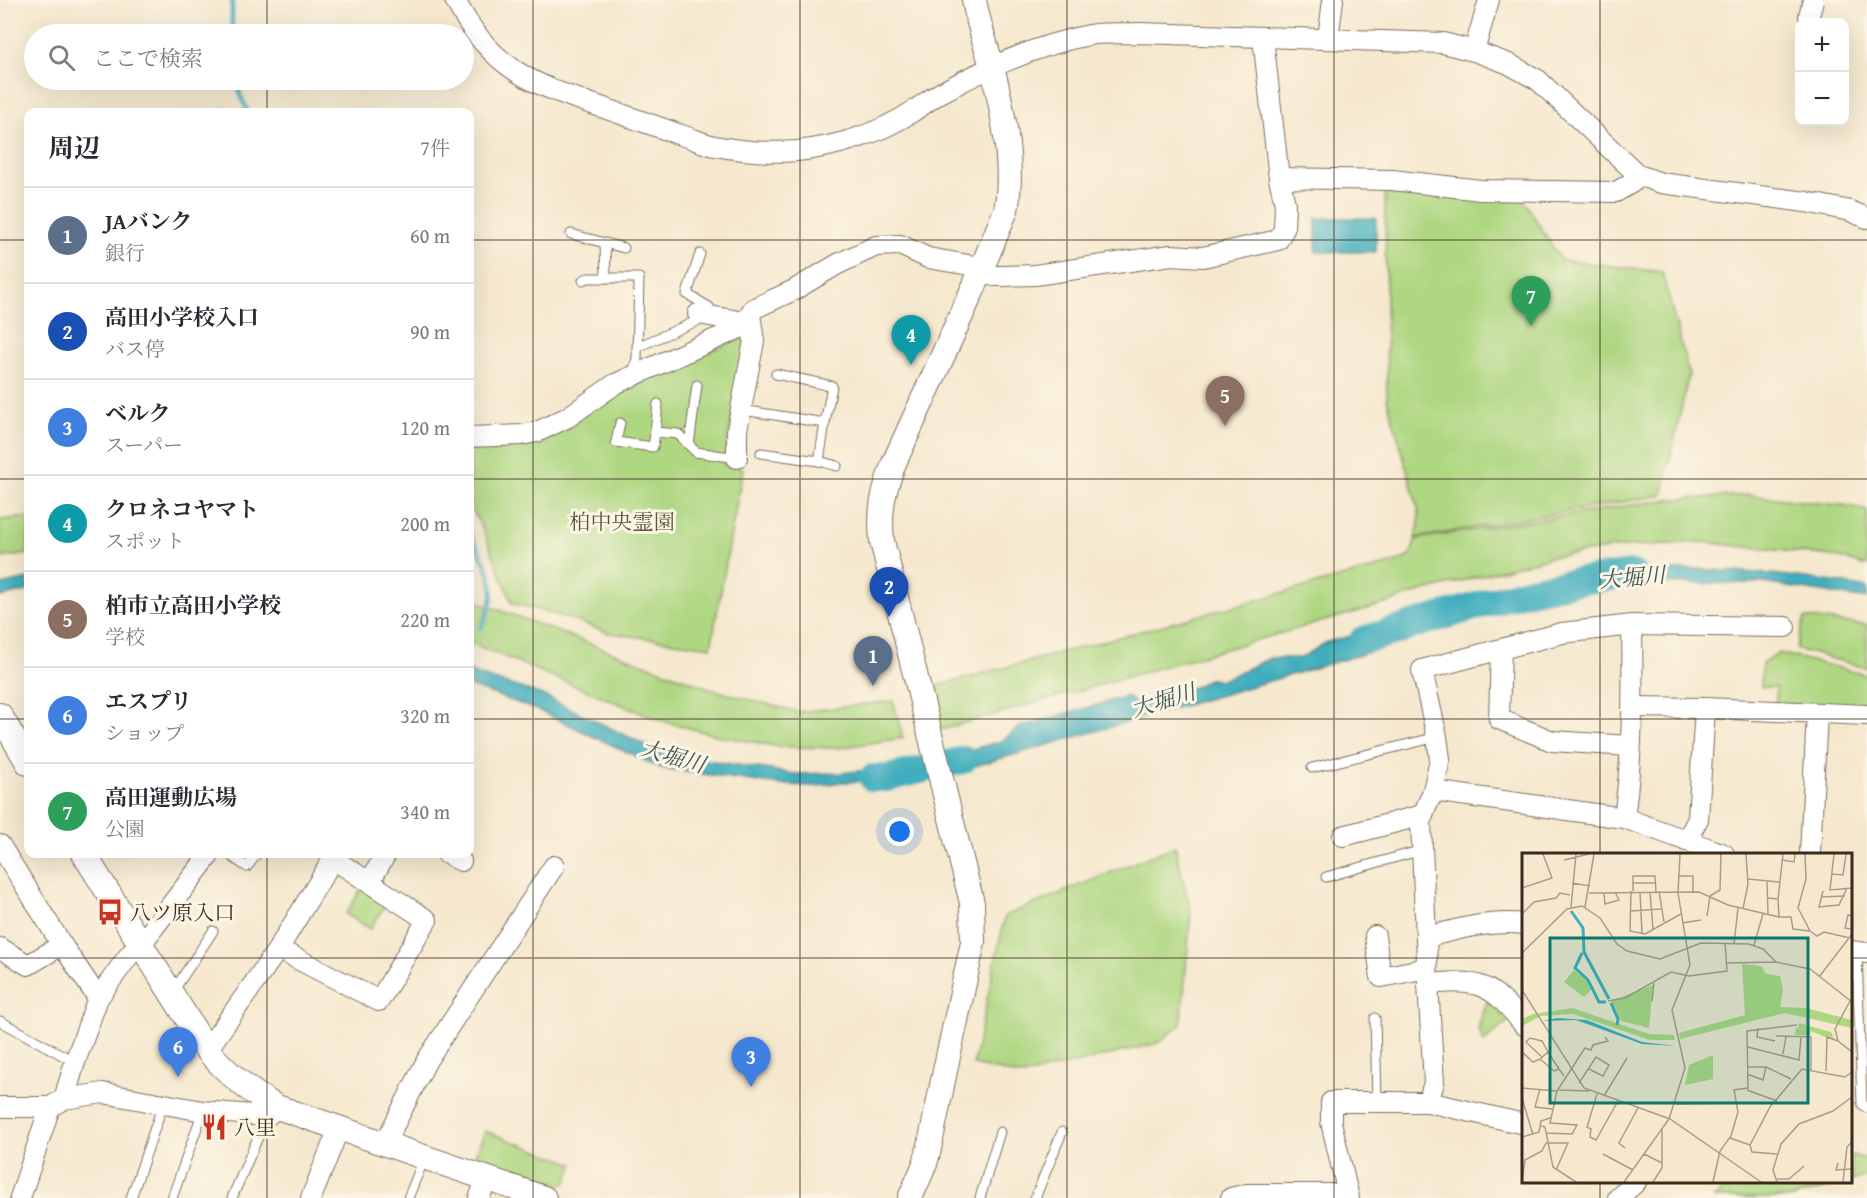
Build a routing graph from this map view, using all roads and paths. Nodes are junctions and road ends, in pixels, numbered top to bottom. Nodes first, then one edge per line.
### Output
1 (455, 0) edge
2 (974, 0) edge
3 (1333, 0) edge
4 (1490, 0) edge
5 (469, 24) edge
6 (474, 30) edge
7 (1263, 38) junction
8 (1328, 39) junction
9 (1474, 51) junction
10 (992, 67) junction
11 (1638, 175) junction
12 (1279, 178) junction
13 (1867, 218) edge
14 (571, 234) dead end
15 (605, 244) junction
16 (624, 248) dead end
17 (700, 254) dead end
18 (982, 269) junction
19 (606, 278) junction
20 (583, 280) dead end
21 (703, 315) junction
22 (751, 323) junction
23 (637, 348) junction
24 (635, 365) dead end
25 (776, 374) dead end
26 (698, 385) dead end
27 (658, 404) dead end
28 (742, 410) junction
29 (620, 423) dead end
30 (825, 423) junction
31 (655, 432) junction
32 (474, 436) edge
33 (690, 445) junction
34 (761, 453) dead end
35 (737, 458) joint
36 (819, 460) junction
37 (837, 466) dead end
38 (1632, 625) junction
39 (1785, 627) dead end
40 (1501, 649) junction
41 (1633, 707) junction
42 (1705, 708) junction
43 (1817, 713) junction
44 (0, 715) edge
45 (1867, 715) edge
46 (1437, 737) junction
47 (1630, 746) junction
48 (24, 756) edge
49 (1312, 768) dead end
50 (1433, 791) junction
51 (1423, 815) junction
52 (1624, 818) junction
53 (1343, 836) dead end
54 (1686, 841) junction
55 (0, 845) edge
56 (1422, 850) junction
57 (1719, 853) edge
58 (1810, 853) edge
59 (86, 858) edge
60 (207, 858) edge
61 (234, 858) edge
62 (254, 858) edge
63 (384, 858) edge
64 (554, 866) dead end
65 (1326, 877) dead end
66 (369, 883) junction
67 (1522, 924) edge
68 (213, 931) dead end
69 (1375, 936) dead end
70 (1427, 937) junction
71 (139, 944) junction
72 (62, 945) junction
73 (0, 948) edge
74 (278, 949) junction
75 (1858, 952) edge
76 (1427, 975) junction
77 (171, 995) junction
78 (98, 998) junction
79 (1375, 1018) dead end
80 (0, 1021) edge
81 (1522, 1022) edge
82 (207, 1050) junction
83 (75, 1062) junction
84 (1377, 1101) junction
85 (1428, 1102) junction
86 (57, 1103) junction
87 (163, 1104) junction
88 (0, 1107) edge
89 (1867, 1108) edge
90 (203, 1111) junction
91 (272, 1111) junction
92 (1522, 1124) edge
93 (339, 1128) junction
94 (1000, 1132) dead end
95 (1062, 1132) dead end
96 (385, 1143) junction
97 (425, 1157) junction
98 (1635, 1183) edge
99 (483, 1188) edge
100 (1348, 1196) edge
101 (20, 1198) edge
102 (131, 1198) edge
103 (172, 1198) edge
104 (232, 1198) edge
105 (311, 1198) edge
106 (408, 1198) edge
107 (544, 1198) edge
108 (910, 1198) edge
109 (980, 1198) edge
110 (1035, 1198) edge
111 (1231, 1198) edge
112 (1618, 1198) edge

1 - 5 street
2 - 10 street
3 - 8 street
4 - 9 street
6 - 10 street
7 - 8 street
7 - 10 street
7 - 12 street
8 - 9 street
9 - 11 street
10 - 18 street
11 - 12 street
11 - 13 street
12 - 18 street
14 - 15 lane
15 - 16 lane
15 - 19 lane
17 - 21 lane
18 - 22 street
18 - 108 street
19 - 20 lane
19 - 23 lane
21 - 22 street
21 - 23 lane
22 - 28 street
22 - 32 street
23 - 24 lane
25 - 30 lane
26 - 33 lane
27 - 31 lane
28 - 30 lane
28 - 35 street
29 - 31 lane
30 - 36 lane
31 - 33 lane
33 - 35 lane
34 - 36 lane
36 - 37 lane
38 - 39 street
38 - 40 street
38 - 41 street
40 - 46 street
40 - 47 street
41 - 42 street
41 - 47 street
42 - 43 street
42 - 54 street
43 - 45 street
43 - 58 street
44 - 48 street
46 - 49 lane
46 - 50 street
47 - 52 street
50 - 51 street
50 - 52 street
51 - 53 street
51 - 56 street
52 - 54 street
54 - 57 street
55 - 72 street
56 - 65 lane
56 - 70 street
59 - 71 street
60 - 71 street
61 - 62 lane
63 - 66 street
64 - 96 street
66 - 74 street
66 - 74 street
67 - 70 street
68 - 77 lane
69 - 76 street
70 - 76 street
71 - 77 street
71 - 78 street
72 - 73 street
72 - 78 street
74 - 82 street
75 - 89 lane
76 - 81 street
76 - 85 street
77 - 82 street
78 - 83 street
79 - 84 lane
80 - 83 lane
82 - 91 street
83 - 86 street
84 - 85 street
84 - 100 street
85 - 92 street
86 - 87 street
86 - 88 street
86 - 101 street
87 - 90 street
87 - 102 lane
90 - 91 street
90 - 103 lane
91 - 93 street
91 - 104 lane
93 - 96 street
93 - 105 street
94 - 109 lane
95 - 110 lane
96 - 97 street
97 - 99 street
97 - 106 lane
98 - 112 street
99 - 107 street
100 - 111 street

